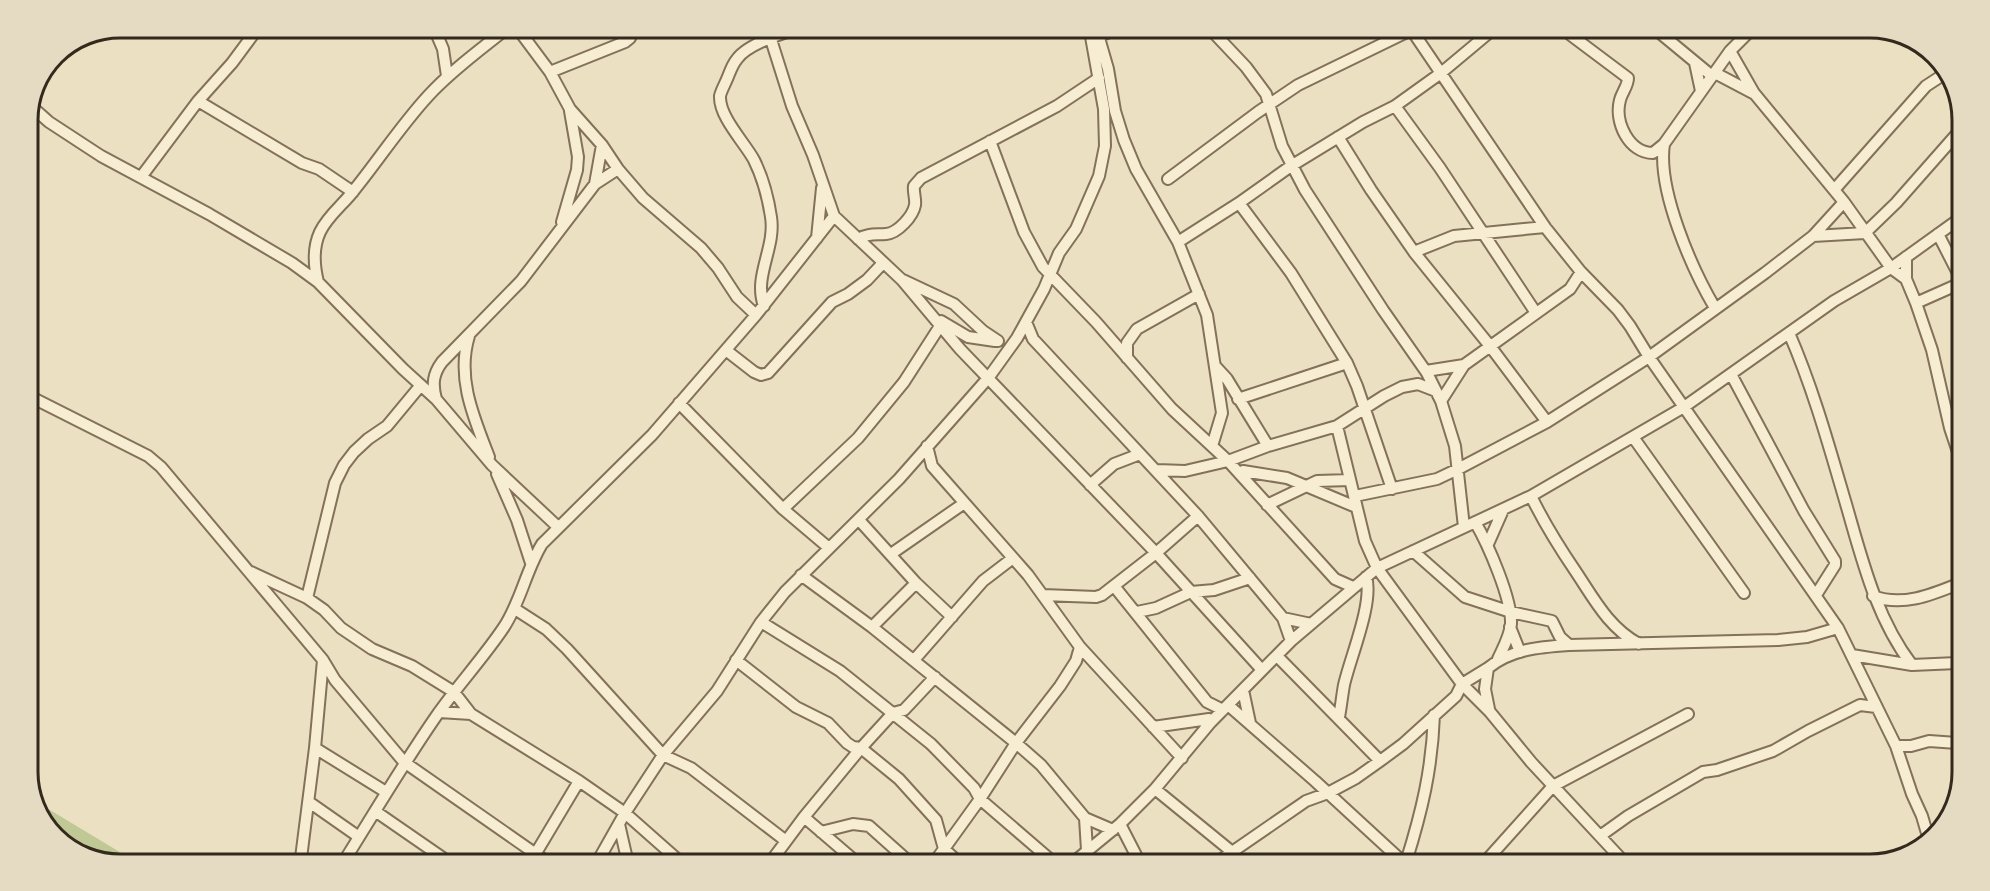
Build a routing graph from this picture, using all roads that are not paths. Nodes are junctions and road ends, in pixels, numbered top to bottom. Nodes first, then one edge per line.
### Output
1 (250, 38) edge
2 (438, 38) edge
3 (494, 38) edge
4 (530, 38) edge
5 (630, 38) edge
6 (762, 38) edge
7 (771, 38) edge
8 (1097, 38) edge
9 (1100, 38) edge
10 (1218, 38) edge
11 (1395, 38) edge
12 (1417, 38) edge
13 (1484, 38) edge
14 (1575, 38) edge
15 (1666, 38) edge
16 (1742, 38) edge
17 (1730, 51) junction
18 (1695, 63) junction
19 (550, 72) junction
20 (1441, 73) junction
21 (1713, 74) junction
22 (447, 76) junction
23 (1940, 76) edge
24 (1099, 78) junction
25 (1701, 91) junction
26 (1754, 93) junction
27 (198, 101) junction
28 (1270, 105) junction
29 (1395, 106) junction
30 (570, 109) junction
31 (38, 112) edge
32 (1258, 112) junction
33 (1273, 118) junction
34 (1338, 137) junction
35 (1952, 139) edge
36 (990, 141) junction
37 (1664, 144) junction
38 (602, 145) junction
39 (1291, 166) junction
40 (618, 169) junction
41 (141, 177) junction
42 (1168, 179) dead end
43 (595, 184) junction
44 (822, 184) junction
45 (1834, 190) junction
46 (353, 192) junction
47 (1844, 202) junction
48 (1239, 203) junction
49 (834, 216) junction
50 (1952, 224) edge
51 (1545, 226) junction
52 (561, 228) junction
53 (1483, 232) junction
54 (1865, 233) junction
55 (1938, 234) junction
56 (1813, 236) junction
57 (817, 238) junction
58 (858, 238) junction
59 (1178, 242) junction
60 (1414, 252) junction
61 (1906, 257) junction
62 (883, 263) junction
63 (1952, 263) edge
64 (1891, 268) junction
65 (1581, 272) junction
66 (1050, 276) junction
67 (1906, 279) junction
68 (902, 280) junction
69 (318, 282) junction
70 (1593, 285) junction
71 (1952, 285) edge
72 (1062, 288) junction
73 (1044, 289) junction
74 (1570, 289) junction
75 (1198, 294) junction
76 (1916, 303) junction
77 (764, 306) junction
78 (1714, 308) junction
79 (1536, 313) junction
80 (756, 315) junction
81 (938, 322) junction
82 (1026, 322) junction
83 (1789, 333) junction
84 (469, 336) junction
85 (1017, 338) junction
86 (1033, 339) junction
87 (998, 341) junction
88 (1771, 344) junction
89 (1490, 346) junction
90 (727, 351) junction
91 (1797, 353) junction
92 (1649, 357) junction
93 (1127, 358) junction
94 (1347, 363) junction
95 (1464, 365) junction
96 (1216, 366) junction
97 (1427, 372) junction
98 (1731, 374) junction
99 (989, 378) junction
100 (1418, 384) junction
101 (421, 385) junction
102 (1438, 396) junction
103 (436, 399) junction
104 (1238, 399) junction
105 (38, 401) edge
106 (679, 403) junction
107 (1684, 407) junction
108 (1364, 410) junction
109 (1546, 422) junction
110 (1337, 426) junction
111 (1952, 434) edge
112 (1634, 437) junction
113 (1212, 446) junction
114 (1268, 446) junction
115 (927, 447) junction
116 (1140, 454) junction
117 (1250, 454) junction
118 (916, 459) junction
119 (1228, 461) junction
120 (492, 465) junction
121 (932, 466) junction
122 (1458, 469) junction
123 (1157, 470) junction
124 (1242, 473) junction
125 (1350, 480) junction
126 (1090, 485) junction
127 (1308, 486) junction
128 (1392, 489) junction
129 (1531, 496) junction
130 (1356, 501) junction
131 (963, 504) junction
132 (1267, 505) junction
133 (783, 509) junction
134 (1503, 510) junction
135 (1198, 516) junction
136 (859, 520) junction
137 (1475, 522) junction
138 (558, 527) junction
139 (1464, 527) junction
140 (1488, 544) junction
141 (829, 548) junction
142 (1413, 551) junction
143 (1156, 553) junction
144 (891, 554) junction
145 (1013, 558) junction
146 (531, 563) junction
147 (1377, 568) junction
148 (248, 571) junction
149 (801, 575) junction
150 (1366, 577) junction
151 (1250, 578) junction
152 (1335, 579) junction
153 (916, 583) junction
154 (1114, 586) junction
155 (1952, 586) edge
156 (1353, 587) junction
157 (1191, 592) junction
158 (1744, 593) dead end
159 (1043, 595) junction
160 (1816, 595) junction
161 (1873, 596) junction
162 (307, 598) junction
163 (1333, 604) junction
164 (515, 609) junction
165 (1137, 612) junction
166 (1511, 612) junction
167 (952, 617) junction
168 (1283, 618) junction
169 (761, 622) junction
170 (1311, 624) junction
171 (872, 627) junction
172 (1510, 627) junction
173 (1838, 628) junction
174 (1292, 641) junction
175 (1639, 644) junction
176 (1569, 645) junction
177 (1080, 647) junction
178 (1520, 652) junction
179 (1852, 655) junction
180 (1277, 656) junction
181 (1090, 658) junction
182 (1498, 659) junction
183 (1901, 659) junction
184 (323, 660) junction
185 (736, 660) junction
186 (914, 660) junction
187 (1076, 661) junction
188 (1952, 663) edge
189 (1488, 668) junction
190 (1262, 670) junction
191 (935, 677) junction
192 (1462, 684) junction
193 (1243, 690) junction
194 (1870, 691) junction
195 (454, 692) junction
196 (1471, 693) junction
197 (1456, 696) junction
198 (1207, 702) junction
199 (1860, 705) junction
200 (1226, 707) junction
201 (1876, 707) junction
202 (439, 712) junction
203 (1490, 712) junction
204 (893, 713) junction
205 (471, 714) junction
206 (1688, 714) dead end
207 (1434, 716) junction
208 (1339, 717) junction
209 (1210, 721) junction
210 (1250, 724) junction
211 (1153, 727) junction
212 (1016, 743) junction
213 (1952, 743) edge
214 (1896, 746) junction
215 (315, 747) junction
216 (861, 748) junction
217 (663, 754) junction
218 (1182, 758) junction
219 (1380, 761) junction
220 (404, 762) junction
221 (579, 781) junction
222 (1315, 781) junction
223 (1553, 786) junction
224 (1155, 789) junction
225 (386, 792) junction
226 (1328, 793) junction
227 (980, 799) junction
228 (1305, 801) junction
229 (309, 802) junction
230 (375, 811) junction
231 (625, 813) junction
232 (804, 817) junction
233 (1085, 818) junction
234 (619, 824) junction
235 (1117, 827) junction
236 (1927, 831) edge
237 (821, 832) junction
238 (1600, 836) junction
239 (359, 837) junction
240 (786, 841) junction
241 (944, 849) junction
242 (1612, 849) junction
243 (1087, 850) junction
244 (302, 854) edge
245 (348, 854) edge
246 (436, 854) edge
247 (537, 854) edge
248 (541, 854) edge
249 (602, 854) edge
250 (626, 854) edge
251 (670, 854) edge
252 (776, 854) edge
253 (847, 854) edge
254 (900, 854) edge
255 (940, 854) edge
256 (949, 854) edge
257 (1044, 854) edge
258 (1083, 854) edge
259 (1134, 854) edge
260 (1220, 854) edge
261 (1230, 854) edge
262 (1395, 854) edge
263 (1407, 854) edge
264 (1492, 854) edge
265 (1612, 854) edge
266 (1616, 854) edge

1 - 27 street
2 - 22 street
3 - 22 street
4 - 19 street
5 - 19 street
6 - 77 street
7 - 44 street
8 - 24 street
9 - 59 street
10 - 28 street
11 - 28 street
12 - 20 street
13 - 20 street
14 - 37 street
15 - 18 street
16 - 17 street
17 - 21 street
17 - 26 street
18 - 21 street
18 - 25 street
19 - 30 street
20 - 29 street
20 - 51 street
21 - 25 street
21 - 26 street
22 - 46 street
23 - 45 street
24 - 36 street
24 - 66 street
25 - 37 street
26 - 45 street
27 - 41 street
27 - 46 street
28 - 32 street
28 - 33 street
29 - 34 street
29 - 53 street
30 - 38 street
30 - 52 street
31 - 41 street
32 - 33 street
32 - 42 street
33 - 39 street
34 - 39 street
34 - 60 street
35 - 54 street
36 - 58 street
36 - 66 street
37 - 78 street
38 - 40 street
38 - 43 street
39 - 48 street
39 - 97 street
40 - 43 street
40 - 80 street
41 - 69 street
43 - 52 street
44 - 49 street
44 - 57 street
45 - 47 street
46 - 69 street
47 - 54 street
47 - 56 street
48 - 59 street
48 - 94 street
49 - 57 street
49 - 58 street
50 - 55 street
51 - 53 street
51 - 65 street
52 - 84 street
53 - 60 street
53 - 79 street
54 - 56 street
54 - 64 street
55 - 61 street
55 - 63 street
56 - 78 street
57 - 77 street
58 - 62 street
59 - 75 street
60 - 89 street
61 - 64 street
61 - 67 street
62 - 68 street
62 - 90 street
64 - 67 street
64 - 83 street
65 - 70 street
65 - 74 street
66 - 72 street
66 - 73 street
67 - 76 street
68 - 81 street
68 - 87 street
69 - 101 street
70 - 74 street
70 - 92 street
71 - 76 street
72 - 73 street
72 - 93 street
73 - 82 street
74 - 79 street
75 - 93 street
75 - 96 street
76 - 111 street
77 - 80 street
78 - 92 street
79 - 89 street
80 - 90 street
81 - 87 street
81 - 99 street
81 - 133 street
82 - 85 street
82 - 86 street
83 - 88 street
83 - 91 street
84 - 103 street
84 - 120 street
85 - 86 street
85 - 87 street
85 - 99 street
86 - 116 street
88 - 91 street
88 - 98 street
89 - 95 street
89 - 109 street
90 - 106 street
91 - 161 street
92 - 107 street
92 - 109 street
93 - 113 street
94 - 104 street
94 - 108 street
95 - 97 street
95 - 102 street
96 - 104 street
96 - 113 street
97 - 100 street
97 - 102 street
98 - 107 street
98 - 160 street
99 - 115 street
99 - 126 street
100 - 102 street
100 - 108 street
101 - 103 street
101 - 162 street
102 - 122 street
103 - 120 street
104 - 114 street
105 - 148 street
106 - 133 street
106 - 138 street
107 - 112 street
107 - 160 street
108 - 110 street
108 - 128 street
109 - 122 street
110 - 114 street
110 - 125 street
112 - 129 street
112 - 158 street
113 - 119 street
114 - 117 street
115 - 118 street
115 - 121 street
116 - 123 street
116 - 126 street
117 - 119 street
117 - 124 street
118 - 121 street
118 - 136 street
119 - 123 street
119 - 124 street
120 - 138 street
120 - 146 street
121 - 131 street
122 - 128 street
122 - 139 street
123 - 135 street
124 - 127 street
124 - 132 street
125 - 127 street
125 - 130 street
126 - 143 street
127 - 130 street
127 - 132 street
128 - 130 street
129 - 134 street
129 - 175 street
130 - 147 street
131 - 144 street
131 - 145 street
132 - 152 street
133 - 141 street
134 - 137 street
134 - 140 street
135 - 143 street
135 - 151 street
136 - 141 street
136 - 144 street
137 - 139 street
137 - 140 street
138 - 146 street
139 - 142 street
140 - 166 street
141 - 149 street
142 - 147 street
142 - 166 street
143 - 154 street
143 - 157 street
144 - 153 street
145 - 159 street
145 - 167 street
146 - 164 street
147 - 150 street
147 - 192 street
148 - 162 street
148 - 184 street
149 - 169 street
149 - 171 street
150 - 156 street
150 - 208 street
151 - 157 street
151 - 168 street
152 - 156 street
152 - 163 street
153 - 167 street
153 - 171 street
154 - 159 street
154 - 165 street
155 - 161 street
156 - 163 street
157 - 165 street
157 - 190 street
159 - 177 street
160 - 173 street
161 - 183 street
162 - 195 street
163 - 170 street
164 - 195 street
164 - 217 street
165 - 198 street
166 - 172 street
166 - 176 street
167 - 186 street
168 - 170 street
168 - 174 street
169 - 185 street
169 - 204 street
170 - 174 street
171 - 186 street
172 - 178 street
172 - 182 street
173 - 175 street
173 - 179 street
174 - 180 street
175 - 176 street
176 - 178 street
177 - 181 street
177 - 187 street
178 - 182 street
179 - 183 street
179 - 194 street
180 - 190 street
180 - 208 street
181 - 187 street
181 - 211 street
182 - 189 street
183 - 188 street
184 - 215 street
184 - 220 street
185 - 216 street
185 - 217 street
186 - 191 street
187 - 212 street
189 - 192 street
189 - 203 street
190 - 193 street
191 - 204 street
191 - 212 street
192 - 196 street
192 - 197 street
193 - 200 street
193 - 210 street
194 - 199 street
194 - 201 street
195 - 202 street
195 - 205 street
196 - 197 street
196 - 203 street
197 - 207 street
198 - 200 street
198 - 209 street
199 - 201 street
199 - 238 street
200 - 209 street
200 - 210 street
201 - 214 street
202 - 205 street
202 - 220 street
203 - 223 street
204 - 216 street
204 - 227 street
205 - 221 street
206 - 223 street
207 - 219 street
207 - 263 street
208 - 219 street
209 - 211 street
209 - 218 street
210 - 222 street
211 - 218 street
212 - 227 street
212 - 233 street
213 - 214 street
214 - 236 street
215 - 225 street
215 - 229 street
216 - 232 street
216 - 241 street
217 - 231 street
217 - 240 street
218 - 224 street
219 - 226 street
220 - 225 street
220 - 247 street
221 - 231 street
221 - 248 street
222 - 226 street
222 - 228 street
223 - 238 street
223 - 264 street
224 - 235 street
224 - 260 street
225 - 230 street
226 - 228 street
226 - 262 street
227 - 241 street
227 - 257 street
228 - 261 street
229 - 239 street
229 - 244 street
230 - 239 street
230 - 246 street
231 - 234 street
231 - 251 street
232 - 237 street
232 - 240 street
233 - 235 street
233 - 243 street
234 - 249 street
234 - 250 street
235 - 243 street
235 - 259 street
237 - 253 street
237 - 254 street
238 - 242 street
239 - 245 street
240 - 252 street
241 - 255 street
241 - 256 street
242 - 265 street
242 - 266 street
243 - 258 street

